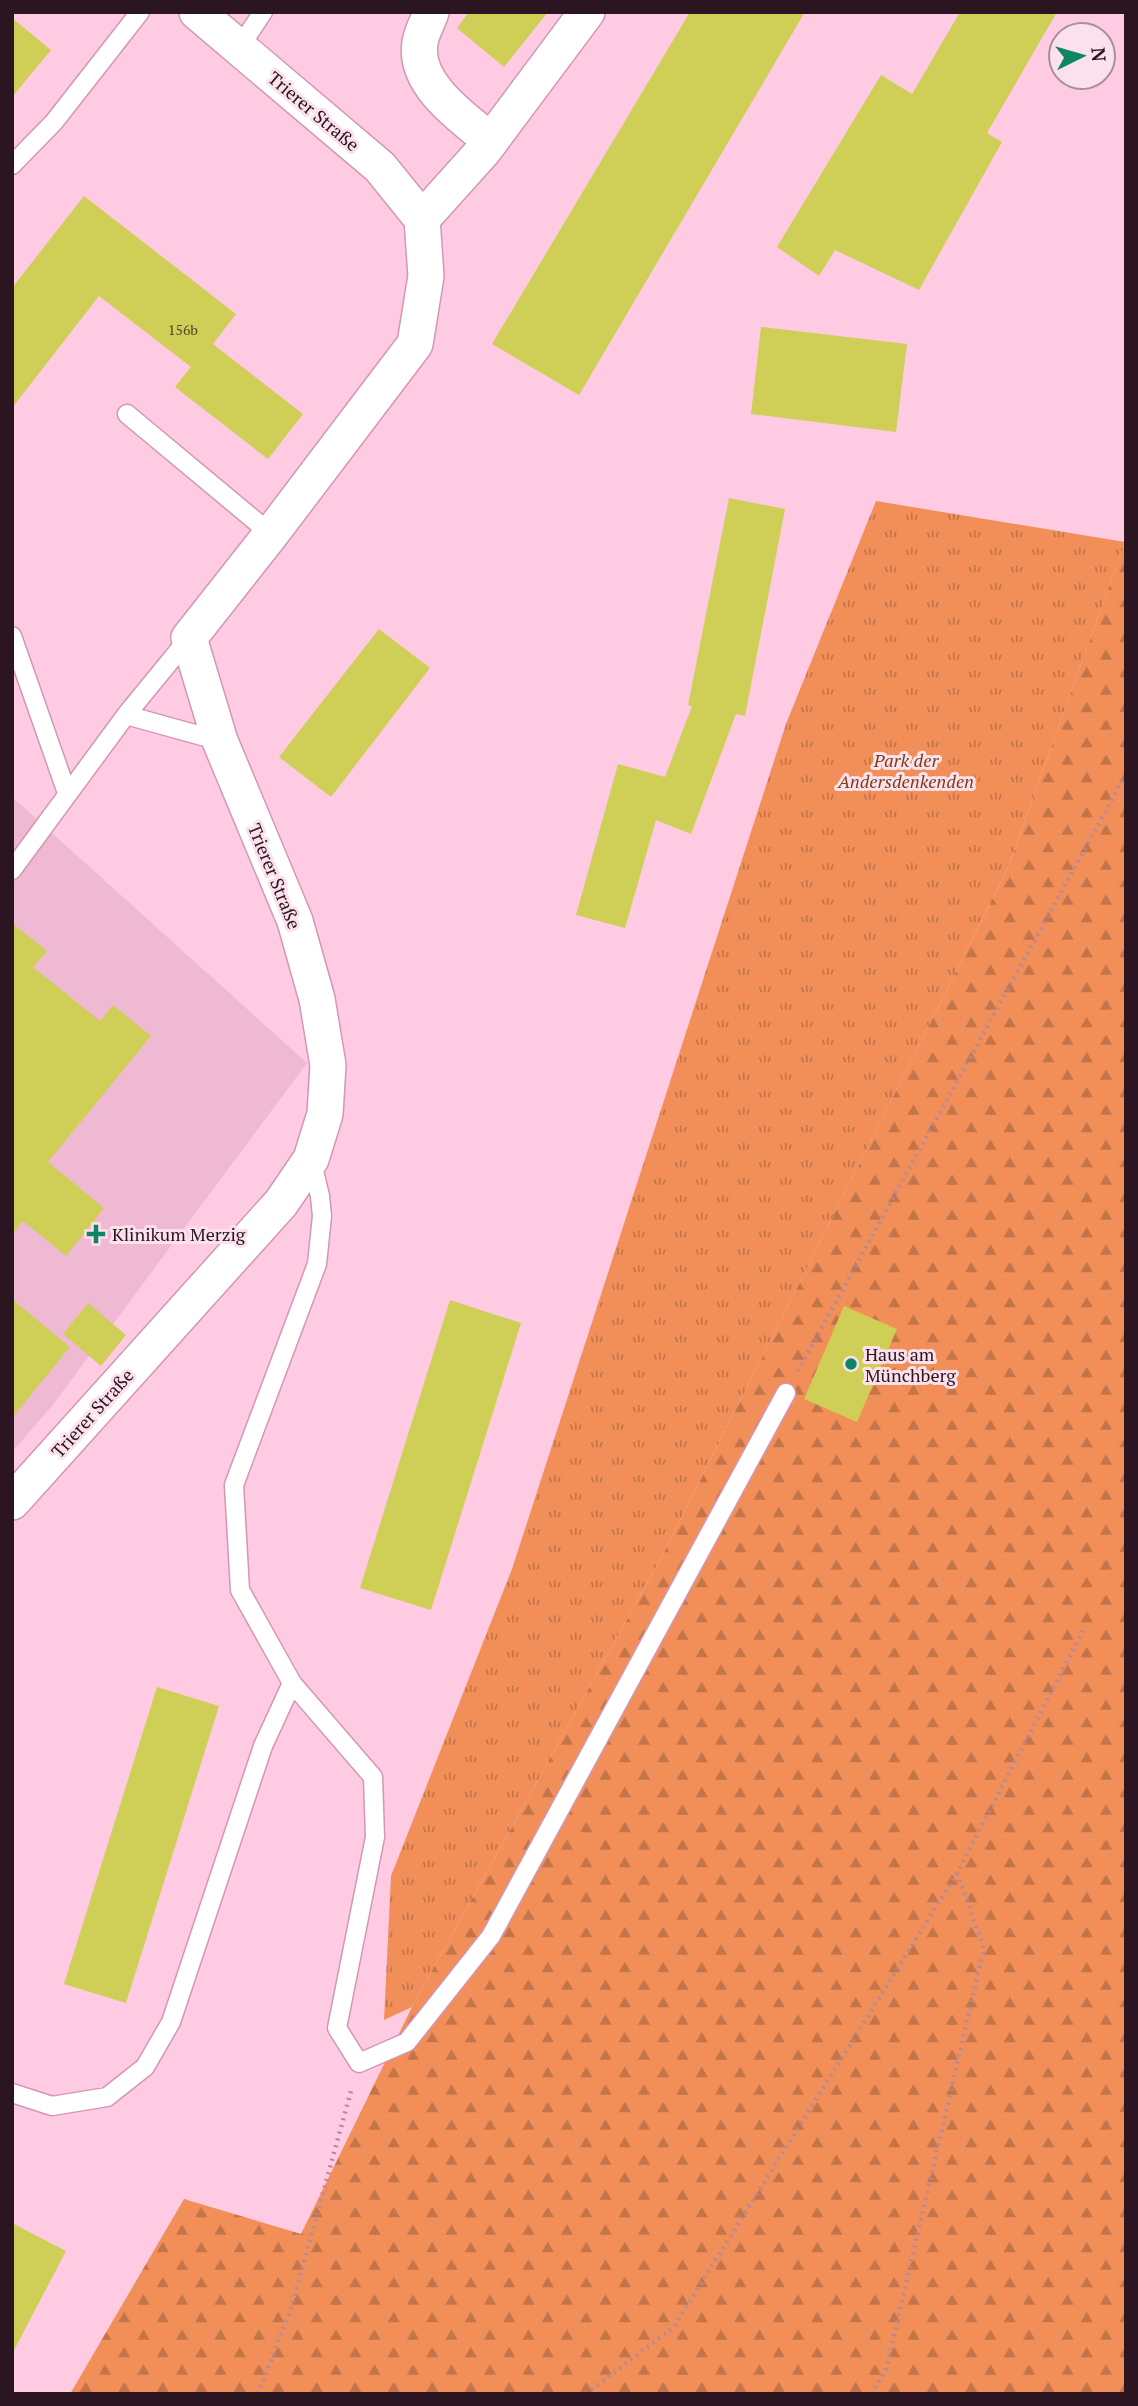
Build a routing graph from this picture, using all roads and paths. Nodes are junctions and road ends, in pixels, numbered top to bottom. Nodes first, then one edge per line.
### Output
1 (139, 12) edge
2 (197, 12) edge
3 (264, 12) edge
4 (431, 12) edge
5 (587, 12) edge
6 (239, 48) junction
7 (491, 141) junction
8 (12, 165) edge
9 (422, 219) junction
10 (127, 414) dead end
11 (271, 534) junction
12 (12, 636) edge
13 (189, 638) junction
14 (126, 715) junction
15 (220, 741) junction
16 (1126, 774) edge
17 (67, 793) junction
18 (12, 870) edge
19 (311, 1159) junction
20 (786, 1393) joint
21 (12, 1502) edge
22 (1085, 1627) dead end
23 (292, 1683) junction
24 (957, 1873) junction
25 (359, 2063) junction
26 (12, 2093) edge
27 (258, 2394) edge
28 (586, 2394) edge
29 (872, 2394) edge

1 - 8 lane
2 - 6 street, Trierer Straße
3 - 6 lane
4 - 7 street
5 - 7 street
6 - 9 street, Trierer Straße
7 - 9 street
9 - 11 street
10 - 11 lane
11 - 13 street
12 - 17 lane
13 - 14 lane
13 - 15 street, Trierer Straße
14 - 15 lane
14 - 17 lane
15 - 19 street, Trierer Straße
16 - 20 path
17 - 18 lane
19 - 21 street, Trierer Straße
19 - 23 lane
20 - 25 lane
22 - 24 path
23 - 25 lane
23 - 26 lane
24 - 28 path
24 - 29 path
25 - 27 path

